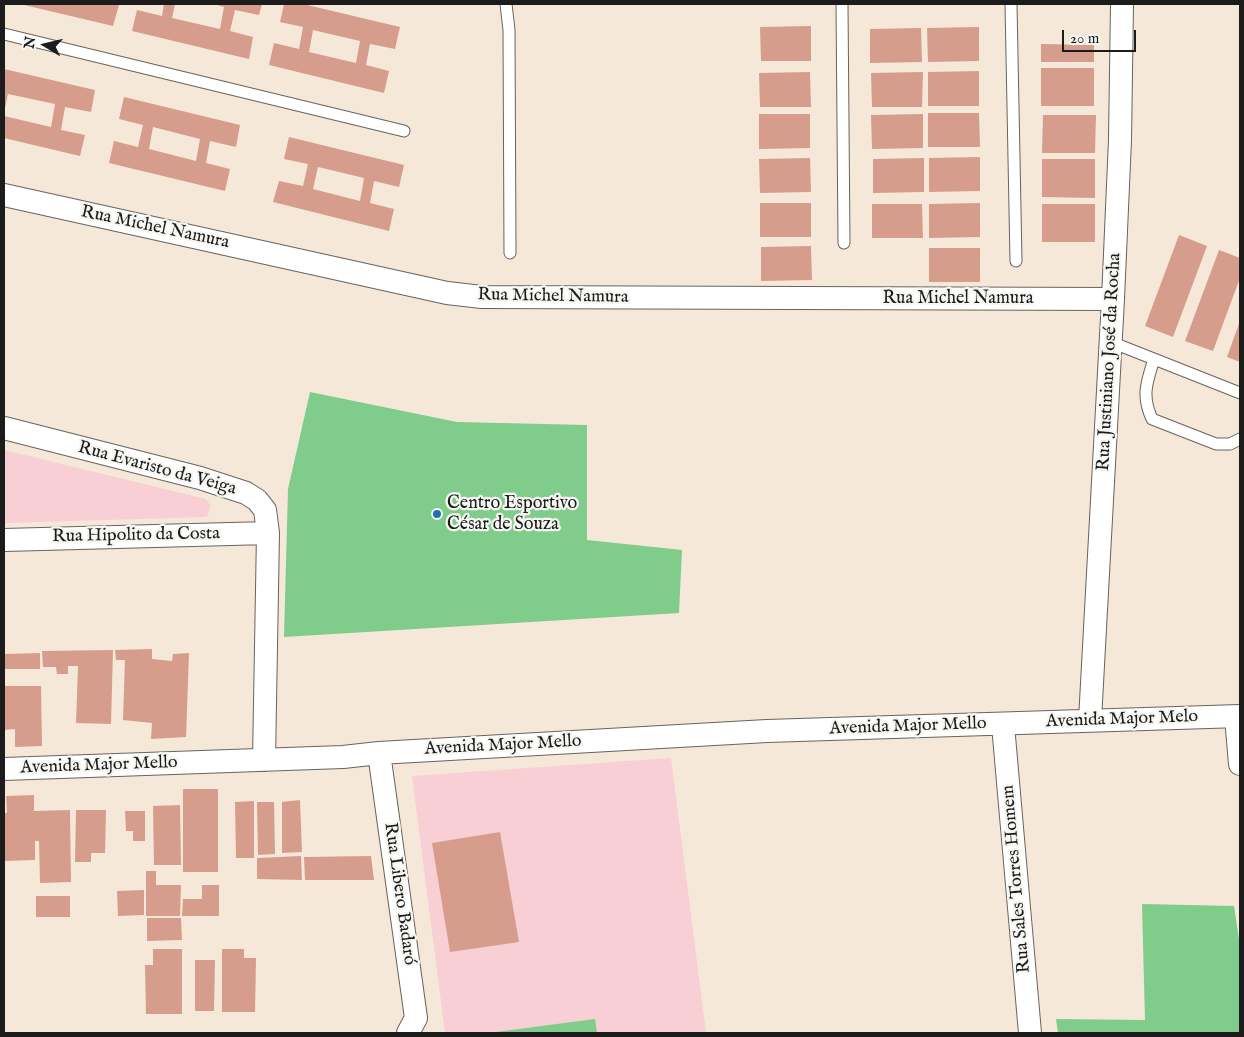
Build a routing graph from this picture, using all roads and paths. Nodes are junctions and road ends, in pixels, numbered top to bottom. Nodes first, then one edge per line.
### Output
1 (506, 4) edge
2 (842, 4) edge
3 (1011, 4) edge
4 (1122, 4) edge
5 (4, 34) edge
6 (404, 131) dead end
7 (4, 195) edge
8 (844, 243) dead end
9 (510, 253) dead end
10 (1016, 261) dead end
11 (1114, 299) junction
12 (1111, 342) junction
13 (1154, 359) junction
14 (1240, 393) edge
15 (4, 428) edge
16 (1240, 439) edge
17 (268, 533) junction
18 (4, 540) edge
19 (1238, 716) edge
20 (1090, 720) junction
21 (1003, 725) junction
22 (379, 753) junction
23 (264, 760) junction
24 (1240, 764) edge
25 (4, 769) edge
26 (408, 1033) edge
27 (1030, 1033) edge

1 - 9 lane
2 - 8 lane
3 - 10 lane
4 - 11 street, Rua Justiniano José da Rocha
5 - 6 lane
7 - 11 street, Rua Michel Namura
11 - 12 street, Rua Justiniano José da Rocha
12 - 13 lane
12 - 20 street, Rua Justiniano José da Rocha
13 - 14 lane
13 - 16 lane
15 - 17 street, Rua Evaristo da Veiga
17 - 18 street, Rua Hipolito da Costa
17 - 23 street, Rua Evaristo da Veiga
19 - 20 street, Avenida Major Melo
19 - 24 street
20 - 21 street, Avenida Major Melo
21 - 22 street, Avenida Major Mello
21 - 27 street, Rua Sales Torres Homem
22 - 23 street, Avenida Major Mello
22 - 26 street, Rua Libero Badaró
23 - 25 street, Avenida Major Mello

